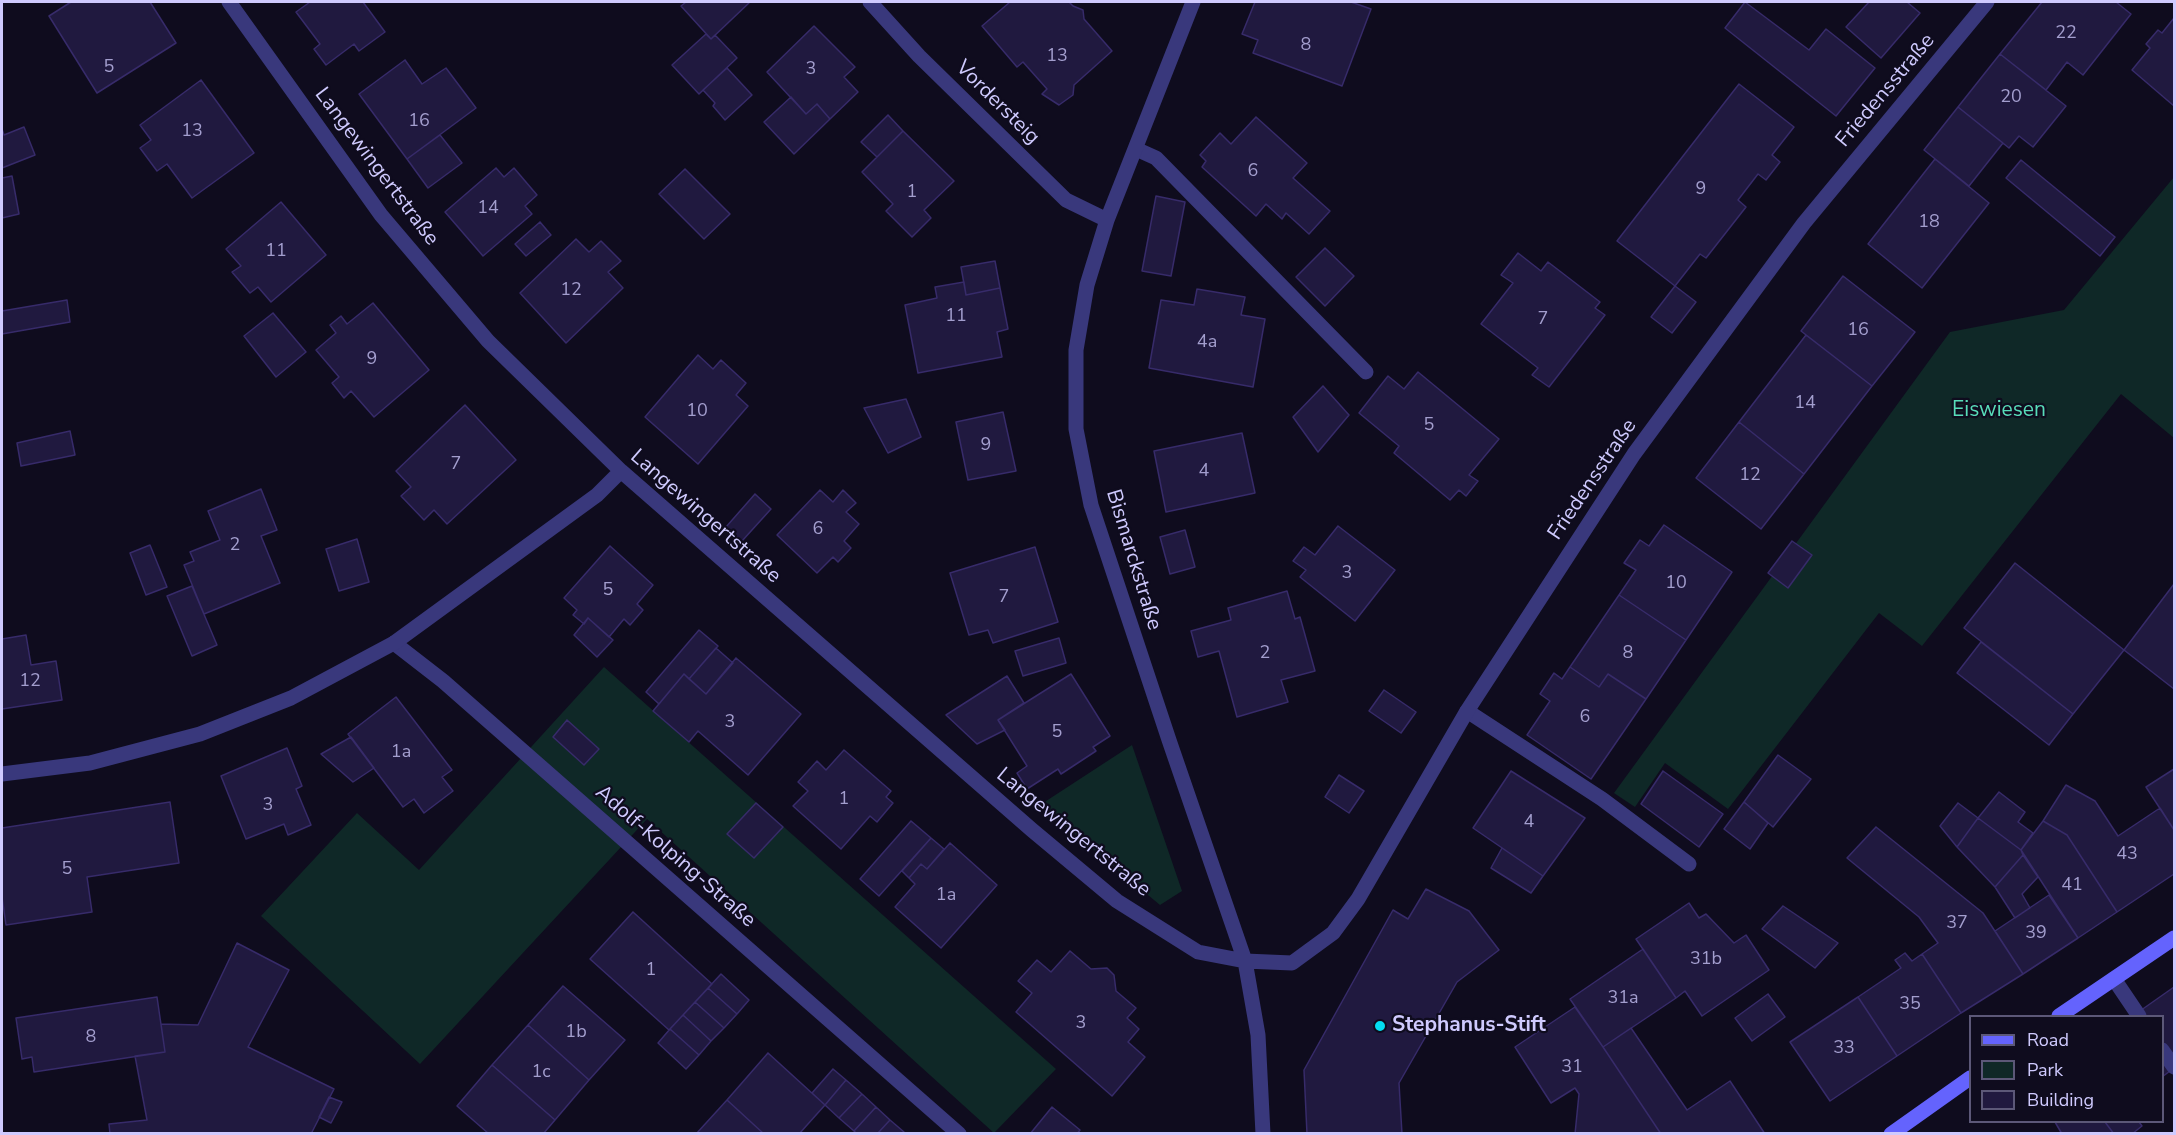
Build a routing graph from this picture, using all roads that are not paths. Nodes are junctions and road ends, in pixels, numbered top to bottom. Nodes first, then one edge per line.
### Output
1 (229, 2) edge
2 (870, 2) edge
3 (1193, 2) edge
4 (1987, 2) edge
5 (1136, 149) junction
6 (1107, 220) junction
7 (1366, 372) dead end
8 (621, 471) junction
9 (394, 643) junction
10 (1467, 711) junction
11 (2, 774) edge
12 (1689, 864) dead end
13 (2175, 938) edge
14 (1245, 961) junction
15 (2114, 979) junction
16 (2063, 1015) edge
17 (2138, 1015) edge
18 (2164, 1051) edge
19 (2175, 1067) edge
20 (1969, 1079) edge
21 (959, 1134) edge
22 (1263, 1134) edge
23 (1891, 1134) edge

1 - 8 street, Langewingertstraße
2 - 6 street, Vordersteig
3 - 5 street, Bismarckstraße
4 - 10 street, Friedensstraße
5 - 6 street, Bismarckstraße
5 - 7 street
6 - 14 street, Bismarckstraße
8 - 9 street
8 - 14 street, Langewingertstraße
9 - 11 street
9 - 21 street, Adolf-Kolping-Straße
10 - 12 street
10 - 14 street, Friedensstraße
13 - 15 main road
14 - 22 street, Bismarckstraße
15 - 16 main road
15 - 17 street
18 - 19 street
20 - 23 main road

